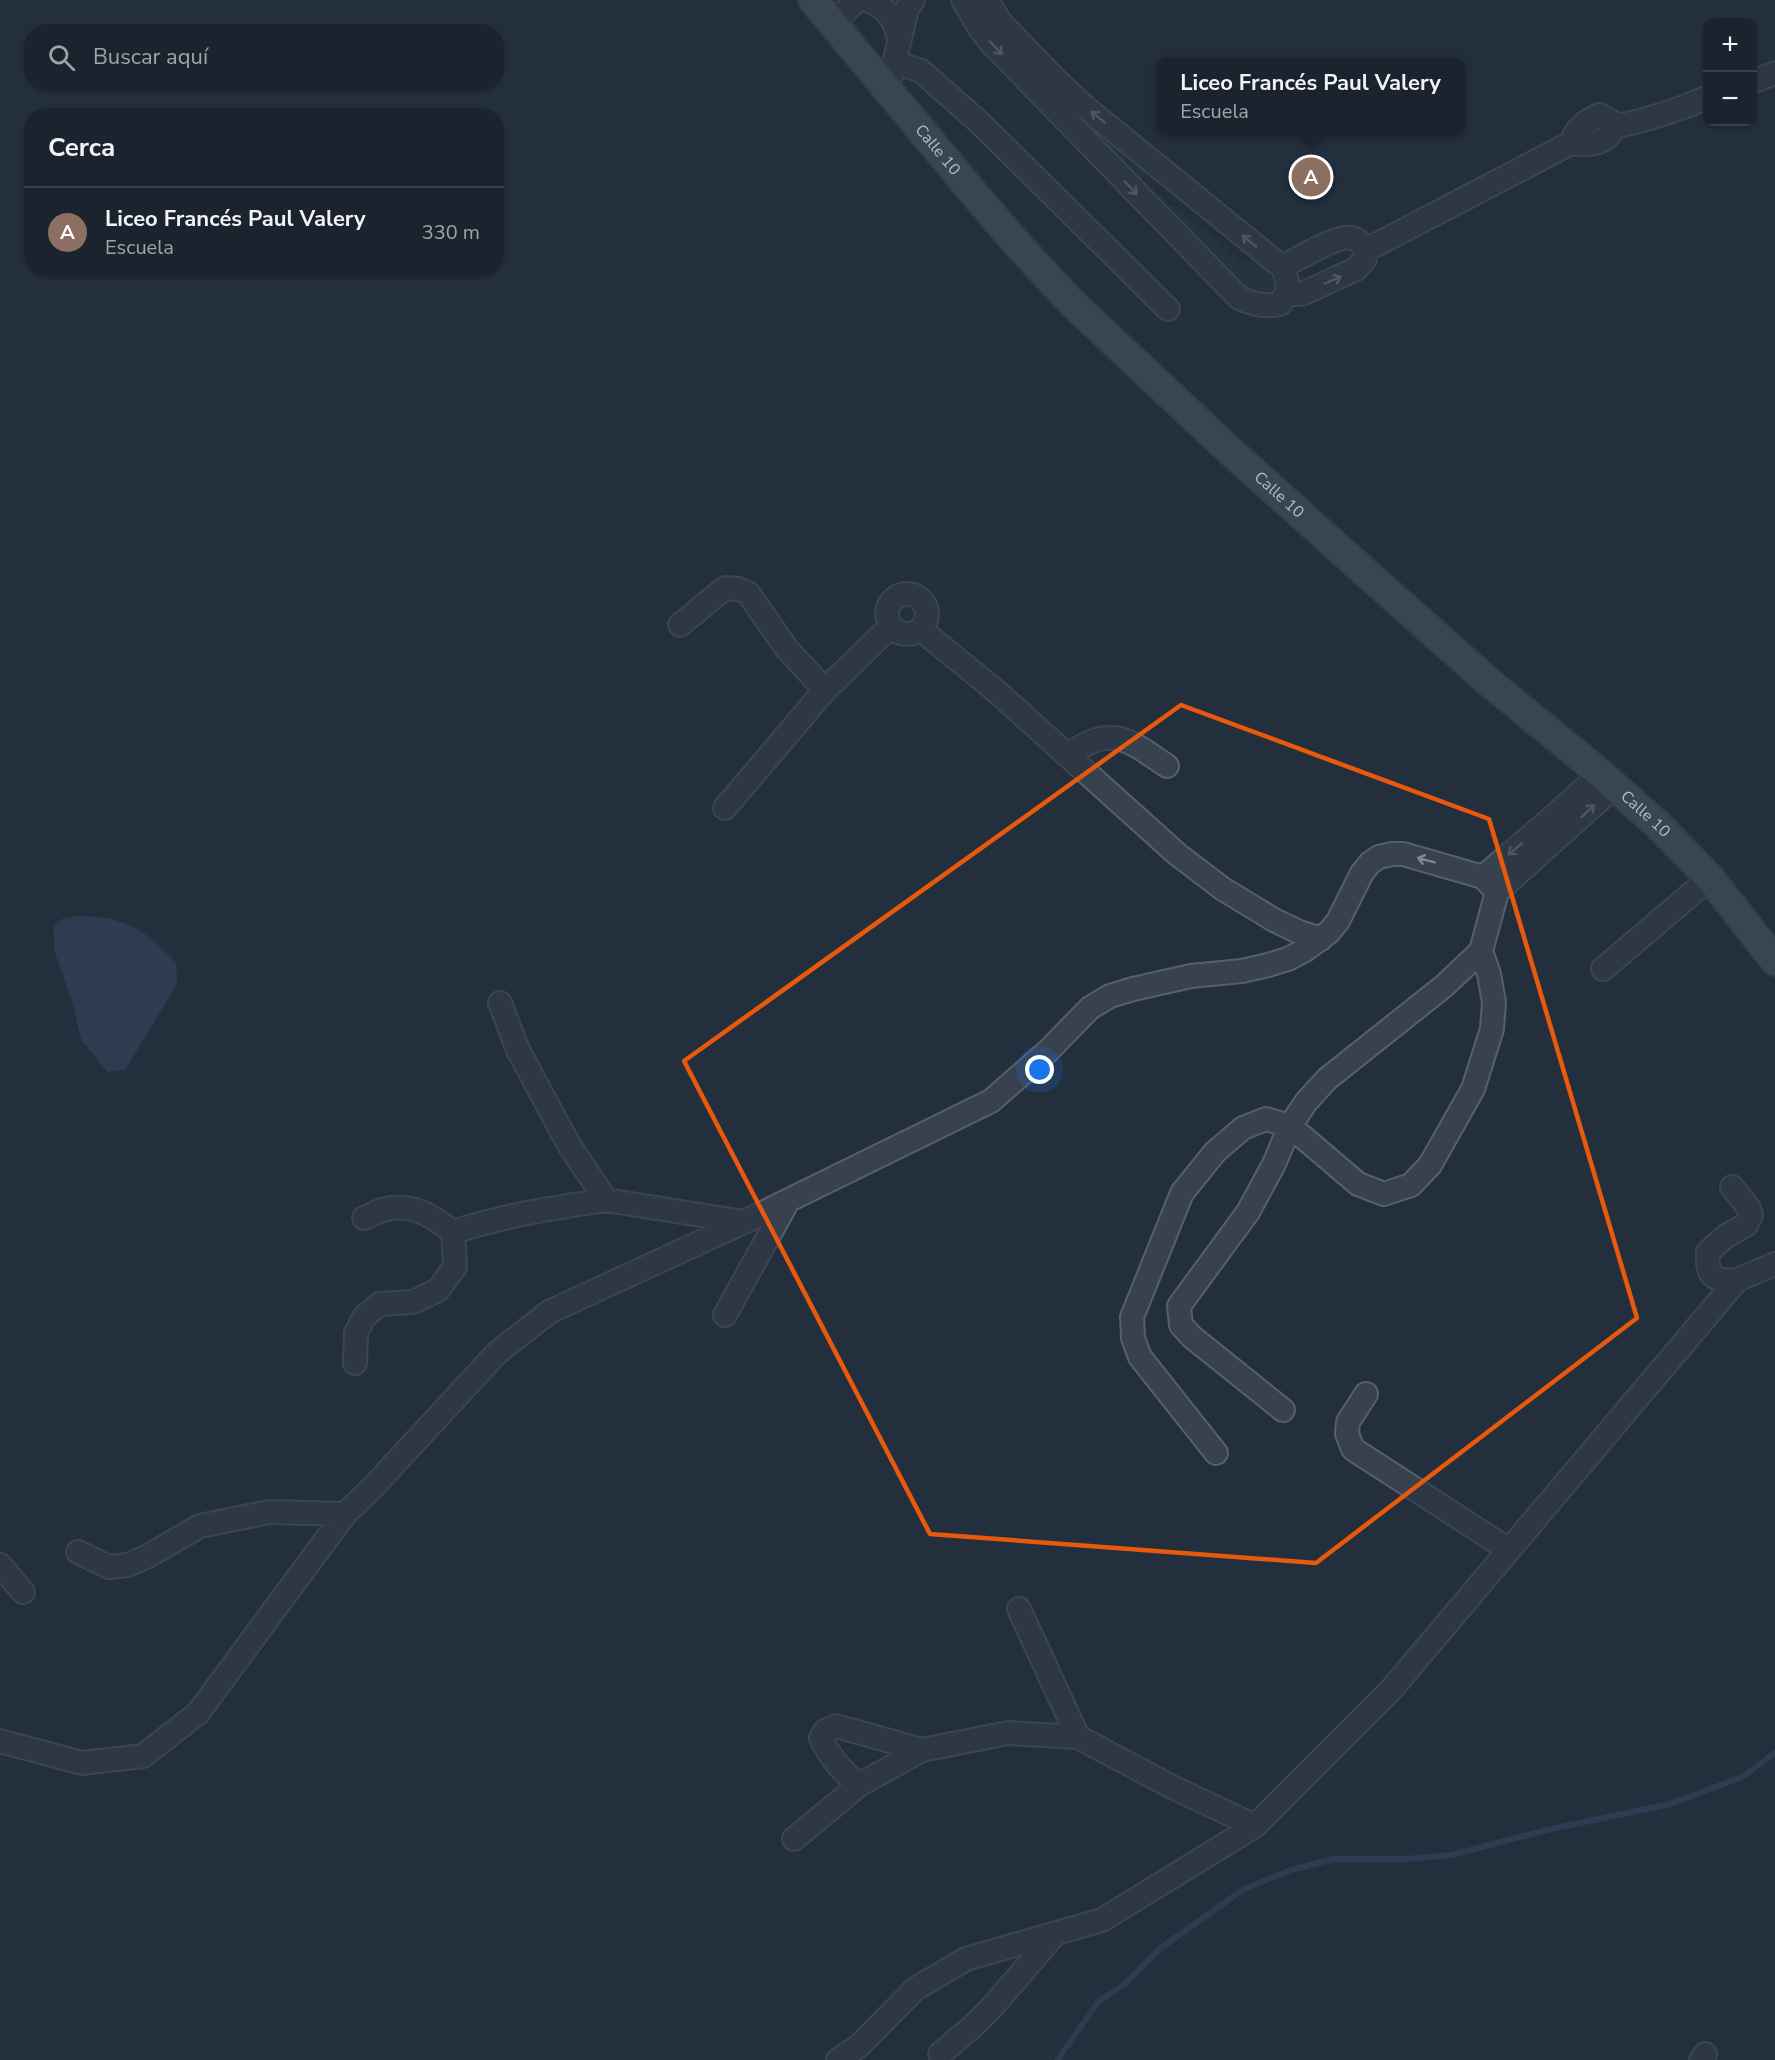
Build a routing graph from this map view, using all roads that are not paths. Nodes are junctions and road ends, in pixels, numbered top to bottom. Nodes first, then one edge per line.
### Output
1 (813, 0) edge
2 (857, 0) edge
3 (867, 0) edge
4 (913, 0) edge
5 (963, 0) edge
6 (987, 0) edge
7 (832, 24) junction
8 (899, 38) junction
9 (1775, 73) edge
10 (891, 76) junction
11 (1757, 80) edge
12 (1703, 99) edge
13 (1366, 250) junction
14 (1282, 267) junction
15 (1287, 294) junction
16 (1168, 309) dead end
17 (680, 625) dead end
18 (891, 626) junction
19 (920, 629) junction
20 (825, 690) junction
21 (1068, 755) junction
22 (1167, 766) dead end
23 (1608, 780) junction
24 (725, 808) dead end
25 (1710, 878) junction
26 (1490, 884) junction
27 (1322, 939) junction
28 (1480, 951) junction
29 (1775, 961) edge
30 (1604, 969) dead end
31 (500, 1003) dead end
32 (1290, 1126) junction
33 (1732, 1187) dead end
34 (606, 1200) junction
35 (788, 1201) junction
36 (364, 1218) dead end
37 (744, 1222) junction
38 (453, 1232) junction
39 (1775, 1264) edge
40 (1737, 1280) junction
41 (725, 1315) dead end
42 (355, 1363) dead end
43 (1366, 1394) dead end
44 (1283, 1410) dead end
45 (1216, 1453) dead end
46 (345, 1514) junction
47 (1509, 1550) junction
48 (78, 1552) dead end
49 (0, 1564) edge
50 (23, 1592) dead end
51 (1019, 1609) dead end
52 (1078, 1737) junction
53 (0, 1741) edge
54 (922, 1750) junction
55 (859, 1785) junction
56 (1255, 1826) junction
57 (794, 1839) dead end
58 (1054, 1935) junction
59 (858, 2053) edge
60 (940, 2054) dead end
61 (838, 2060) edge

1 - 7 main road, Calle 10
2 - 7 lane
3 - 8 lane
4 - 8 lane
5 -> 15 lane
14 -> 6 lane
7 - 10 main road, Calle 10
8 - 10 lane
9 - 11 lane
10 - 16 lane
10 - 23 main road, Calle 10
12 - 13 lane
13 - 14 lane
15 -> 13 lane
14 - 15 lane
17 - 20 lane
18 - 19 lane
18 - 19 lane
18 - 20 lane
19 - 21 lane
20 - 24 lane
21 - 22 lane
21 - 27 lane
23 - 25 main road, Calle 10
23 - 26 lane
25 - 29 main road, Calle 10
25 - 30 lane
26 -> 27 lane
26 - 28 lane
27 - 35 lane
28 - 32 lane
28 - 32 lane
31 - 34 lane
32 - 44 lane
32 - 45 lane
33 - 40 lane
34 - 37 lane
34 - 38 lane
35 - 37 lane
35 - 41 lane
36 - 38 lane
37 - 46 lane
38 - 42 lane
39 - 40 lane
40 - 47 lane
43 - 47 lane
46 - 48 lane
46 - 53 lane
47 - 56 lane
49 - 50 lane
51 - 52 lane
52 - 54 lane
52 - 56 lane
54 - 55 lane
54 - 55 lane
55 - 57 lane
56 - 58 lane
58 - 59 lane
58 - 60 lane
59 - 61 lane

